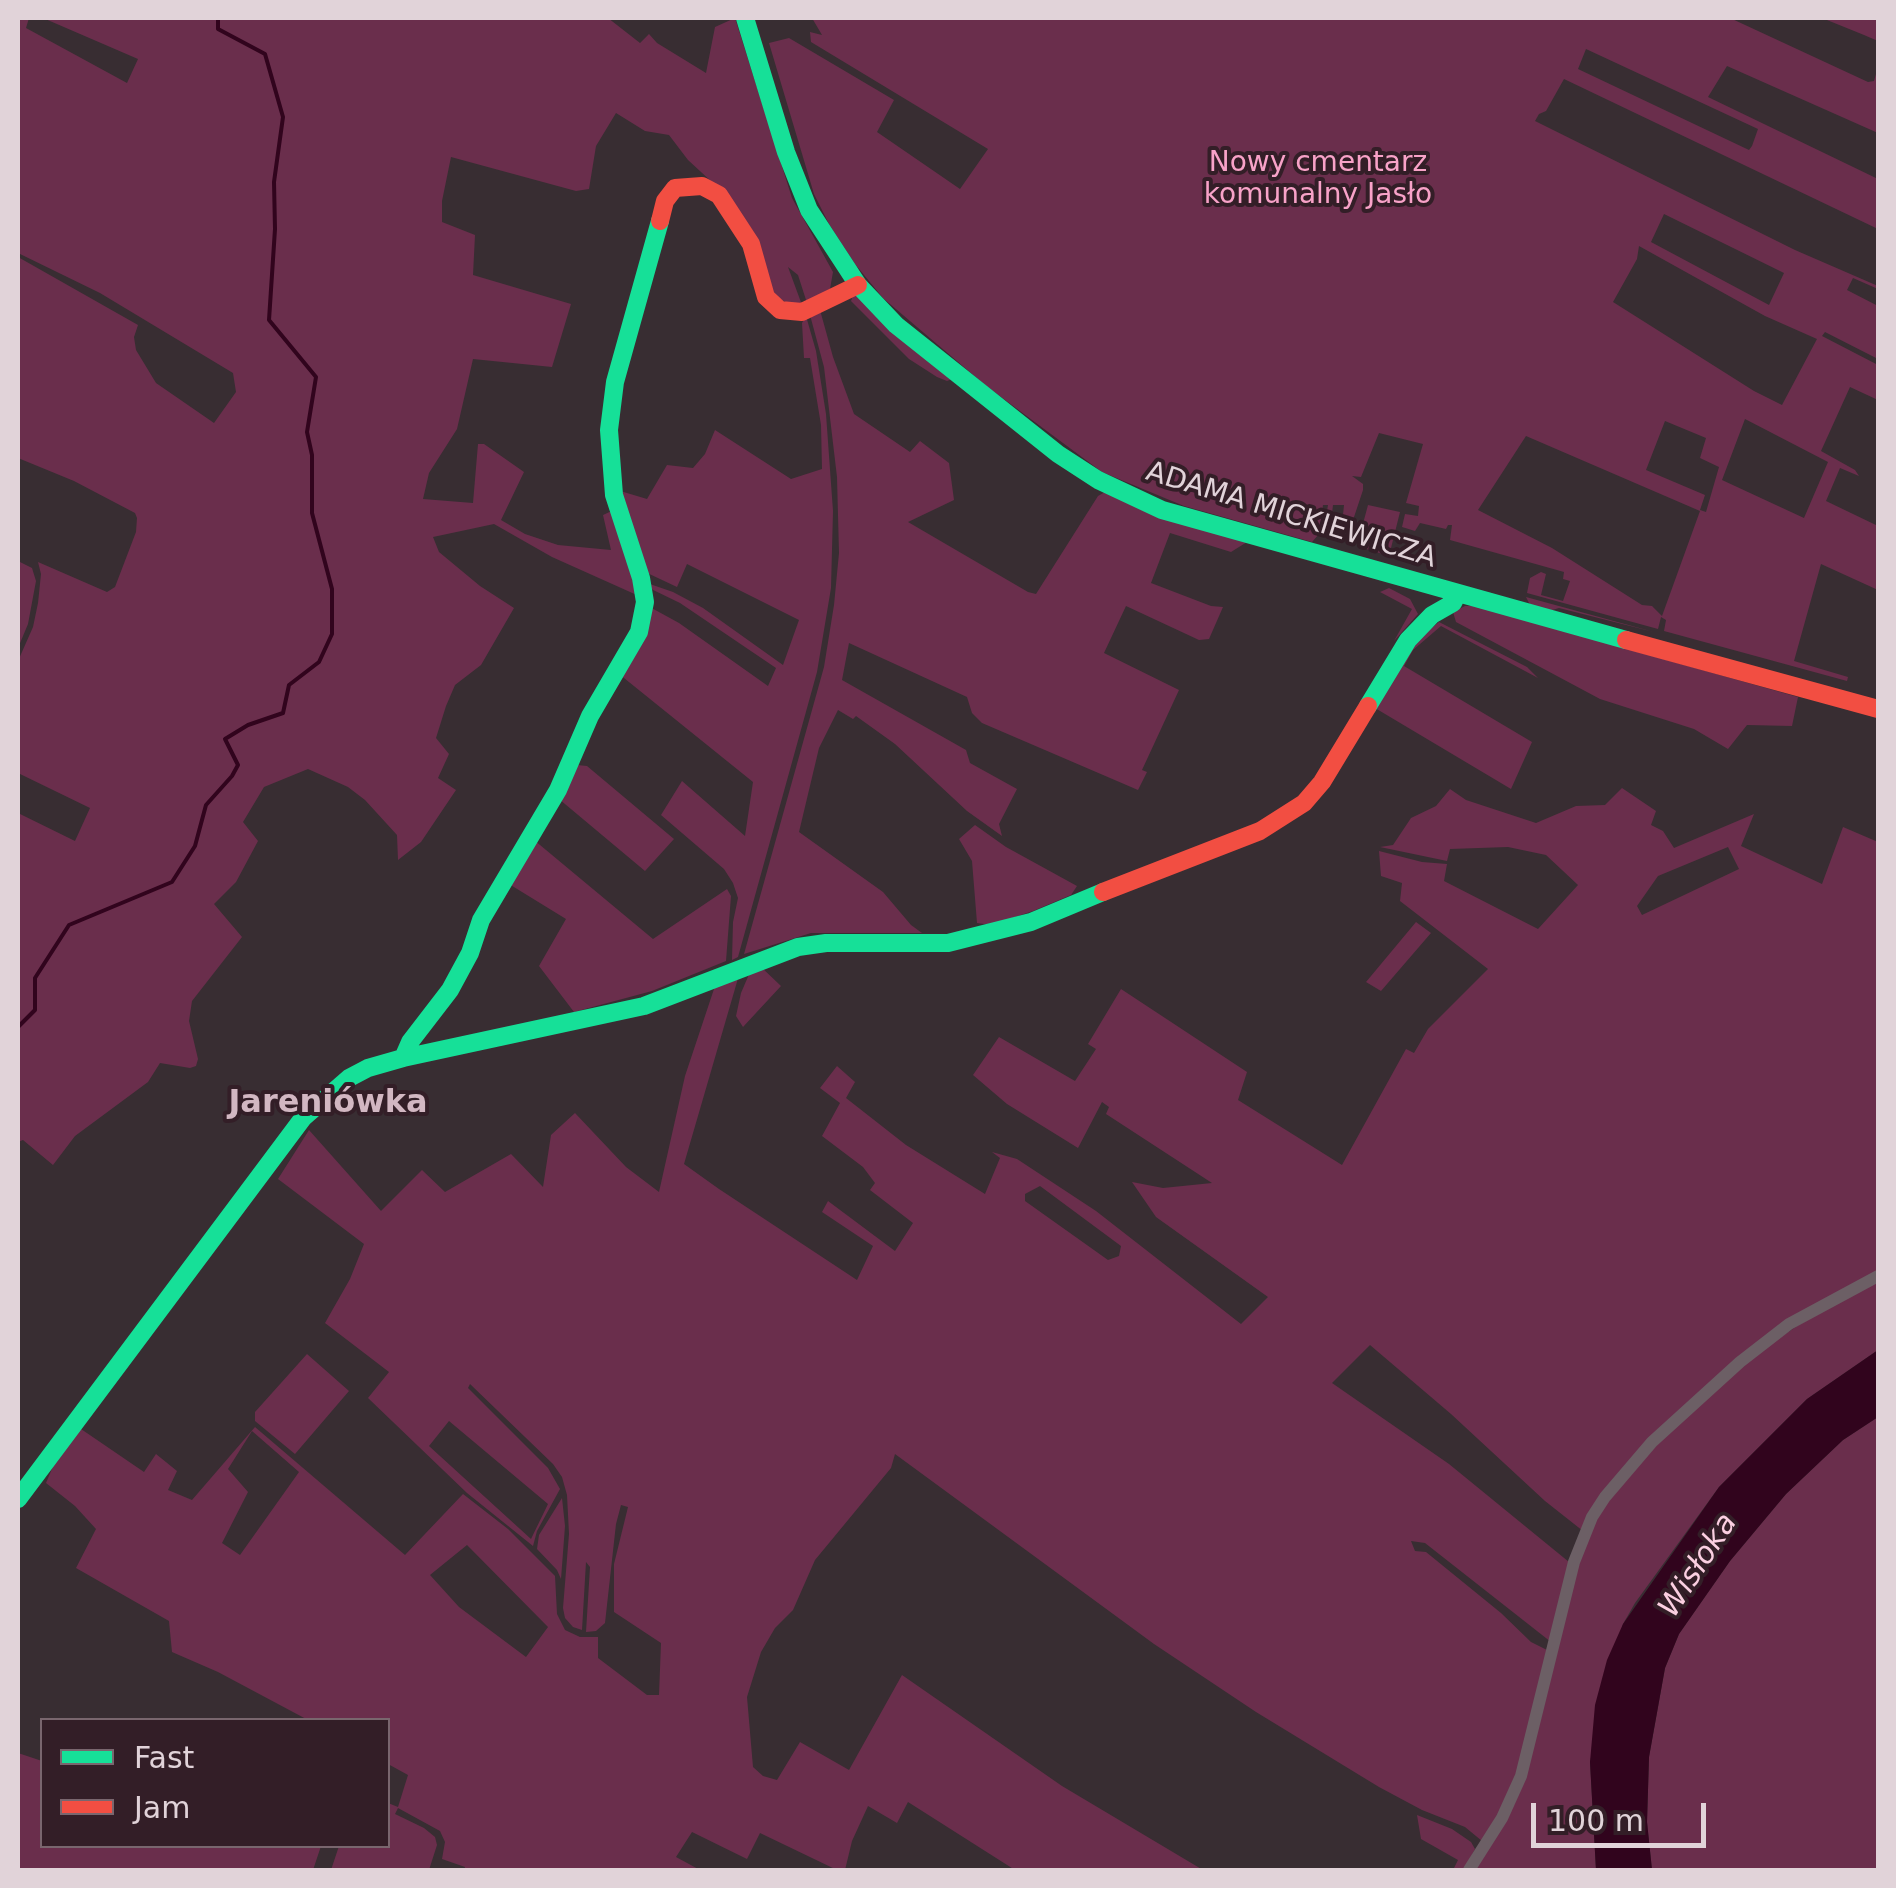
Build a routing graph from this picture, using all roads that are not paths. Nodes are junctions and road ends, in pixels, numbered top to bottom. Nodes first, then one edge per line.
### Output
1 (746, 18) edge
2 (858, 285) junction
3 (1456, 595) junction
4 (1878, 709) edge
5 (403, 1058) junction
6 (1878, 1276) edge
7 (18, 1499) edge
8 (1469, 1870) edge

1 - 2 street, ADAMA MICKIEWICZA
2 - 3 street, ADAMA MICKIEWICZA
2 - 5 street
3 - 4 street, ADAMA MICKIEWICZA
3 - 5 street
5 - 7 street
6 - 8 street

